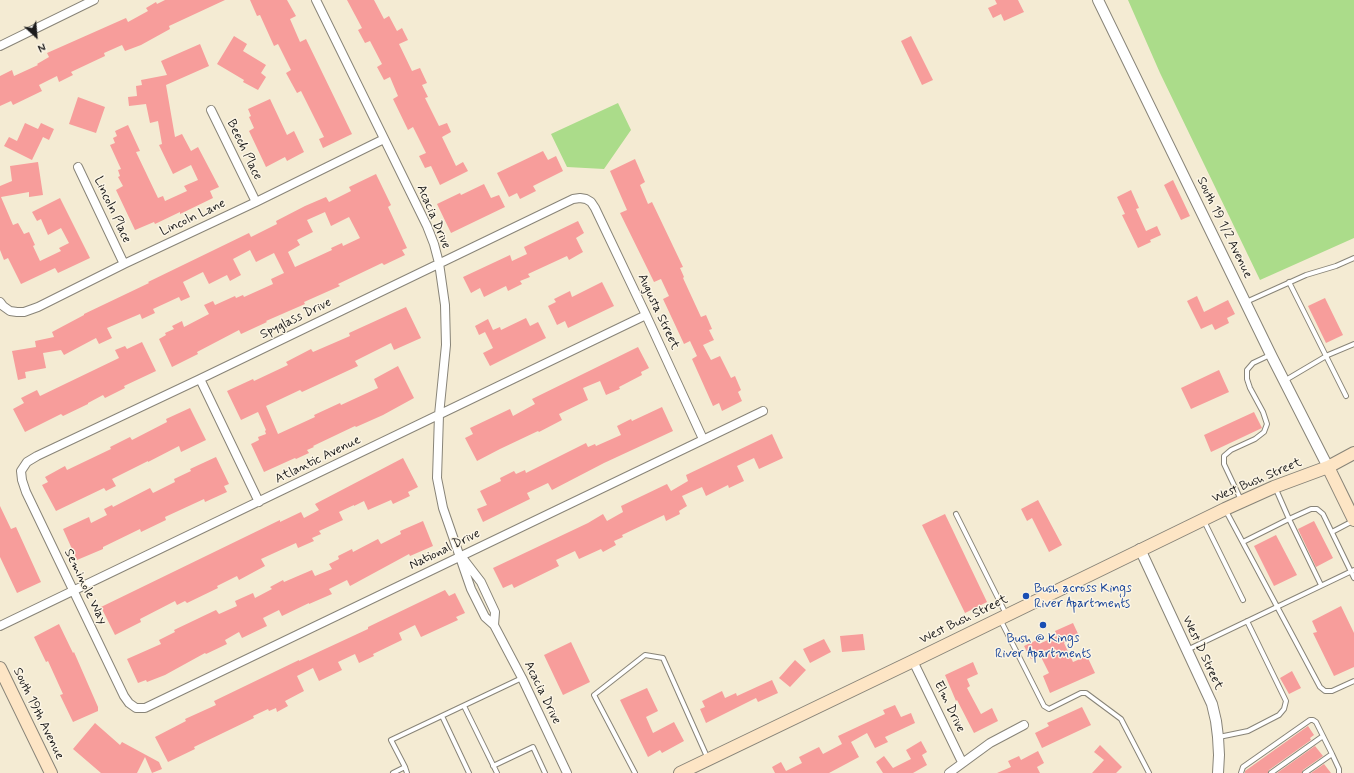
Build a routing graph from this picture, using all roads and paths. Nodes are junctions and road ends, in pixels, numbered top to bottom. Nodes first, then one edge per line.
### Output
1 (94, 0) edge
2 (316, 0) edge
3 (1098, 0) edge
4 (0, 46) edge
5 (211, 110) dead end
6 (384, 139) junction
7 (78, 167) dead end
8 (586, 199) joint
9 (256, 202) junction
10 (1354, 258) edge
11 (439, 263) junction
12 (124, 264) junction
13 (1289, 282) junction
14 (0, 302) edge
15 (1245, 302) junction
16 (646, 315) junction
17 (1354, 344) edge
18 (1271, 355) junction
19 (1327, 357) junction
20 (200, 379) junction
21 (1284, 381) junction
22 (1346, 396) dead end
23 (763, 411) dead end
24 (439, 415) junction
25 (703, 439) junction
26 (1354, 453) edge
27 (1328, 466) junction
28 (21, 471) joint
29 (1274, 487) junction
30 (1242, 501) junction
31 (259, 502) junction
32 (1225, 509) junction
33 (956, 514) dead end
34 (1203, 519) junction
35 (1289, 519) junction
36 (1354, 520) edge
37 (1332, 532) junction
38 (1243, 542) junction
39 (1140, 549) junction
40 (461, 556) junction
41 (1352, 570) edge
42 (1354, 578) edge
43 (1321, 585) junction
44 (74, 590) junction
45 (1243, 600) dead end
46 (1276, 607) junction
47 (1003, 616) junction
48 (1247, 621) junction
49 (494, 625) junction
50 (0, 626) edge
51 (1187, 650) junction
52 (914, 661) junction
53 (0, 668) edge
54 (522, 678) junction
55 (1354, 681) edge
56 (464, 706) junction
57 (136, 708) joint
58 (442, 716) junction
59 (1024, 725) dead end
60 (1323, 736) junction
61 (1218, 737) junction
62 (1332, 754) junction
63 (708, 759) junction
64 (962, 762) junction
65 (493, 766) junction
66 (405, 767) junction
67 (51, 773) edge
68 (393, 773) edge
69 (407, 773) edge
70 (469, 773) edge
71 (497, 773) edge
72 (545, 773) edge
73 (568, 773) edge
74 (635, 773) edge
75 (680, 773) edge
76 (948, 773) edge
77 (1149, 773) edge
78 (1218, 773) edge
79 (1242, 773) edge
80 (1271, 773) edge
81 (1305, 773) edge
82 (1339, 773) edge

1 - 4 street
2 - 6 street, Acacia Drive
3 - 15 street, South 19 1/2 Avenue
5 - 9 street, Beech Place
6 - 9 street, Lincoln Lane
6 - 11 street, Acacia Drive
7 - 12 street, Lincoln Place
8 - 11 street, Spyglass Drive
8 - 16 street, Augusta Street
9 - 12 street, Lincoln Lane
10 - 13 lane
11 - 20 street, Spyglass Drive
11 - 24 street, Acacia Drive
12 - 14 street, Lincoln Lane
13 - 15 lane
13 - 19 lane
15 - 18 street, South 19 1/2 Avenue
16 - 24 street, Atlantic Avenue
16 - 25 street, Augusta Street
17 - 19 lane
18 - 21 street, South 19 1/2 Avenue
18 - 30 lane
19 - 21 lane
19 - 22 lane
20 - 28 street, Spyglass Drive
20 - 31 street
21 - 27 street, South 19 1/2 Avenue
23 - 25 street, National Drive
24 - 31 street, Atlantic Avenue
24 - 40 street, Acacia Drive
25 - 40 street, National Drive
26 - 27 main road, West Bush Street
27 - 29 main road, West Bush Street
27 - 36 main road
28 - 44 street, Seminole Way
29 - 30 main road, West Bush Street
29 - 35 lane
30 - 32 main road, West Bush Street
31 - 44 street, Atlantic Avenue
32 - 34 main road, West Bush Street
32 - 38 lane
33 - 47 lane
34 - 39 main road, West Bush Street
34 - 45 lane
35 - 37 lane
35 - 38 lane
35 - 43 lane
36 - 37 lane
37 - 41 lane
38 - 46 lane
39 - 47 main road, West Bush Street
39 - 51 street, West D Street
40 - 49 street, Acacia Drive
40 - 49 street, Acacia Drive
40 - 57 street, National Drive
41 - 42 lane
41 - 43 lane
43 - 46 lane
44 - 50 street, Atlantic Avenue
44 - 57 street, Seminole Way
46 - 48 lane
46 - 55 lane
47 - 52 main road, West Bush Street
47 - 77 lane
48 - 51 lane
48 - 61 lane
49 - 54 street, Acacia Drive
51 - 61 street, West D Street
52 - 63 main road, West Bush Street
52 - 64 street, Elm Drive
53 - 67 main road, South 19th Avenue
54 - 56 lane
54 - 73 street, Acacia Drive
56 - 58 lane
56 - 65 lane
58 - 66 lane
58 - 70 lane
59 - 64 street
60 - 62 lane
60 - 79 lane
60 - 80 lane
61 - 78 street, West D Street
62 - 81 lane
62 - 82 lane
63 - 74 lane
63 - 75 main road, West Bush Street
64 - 76 street
65 - 71 lane
65 - 72 lane
66 - 68 lane
66 - 69 lane

